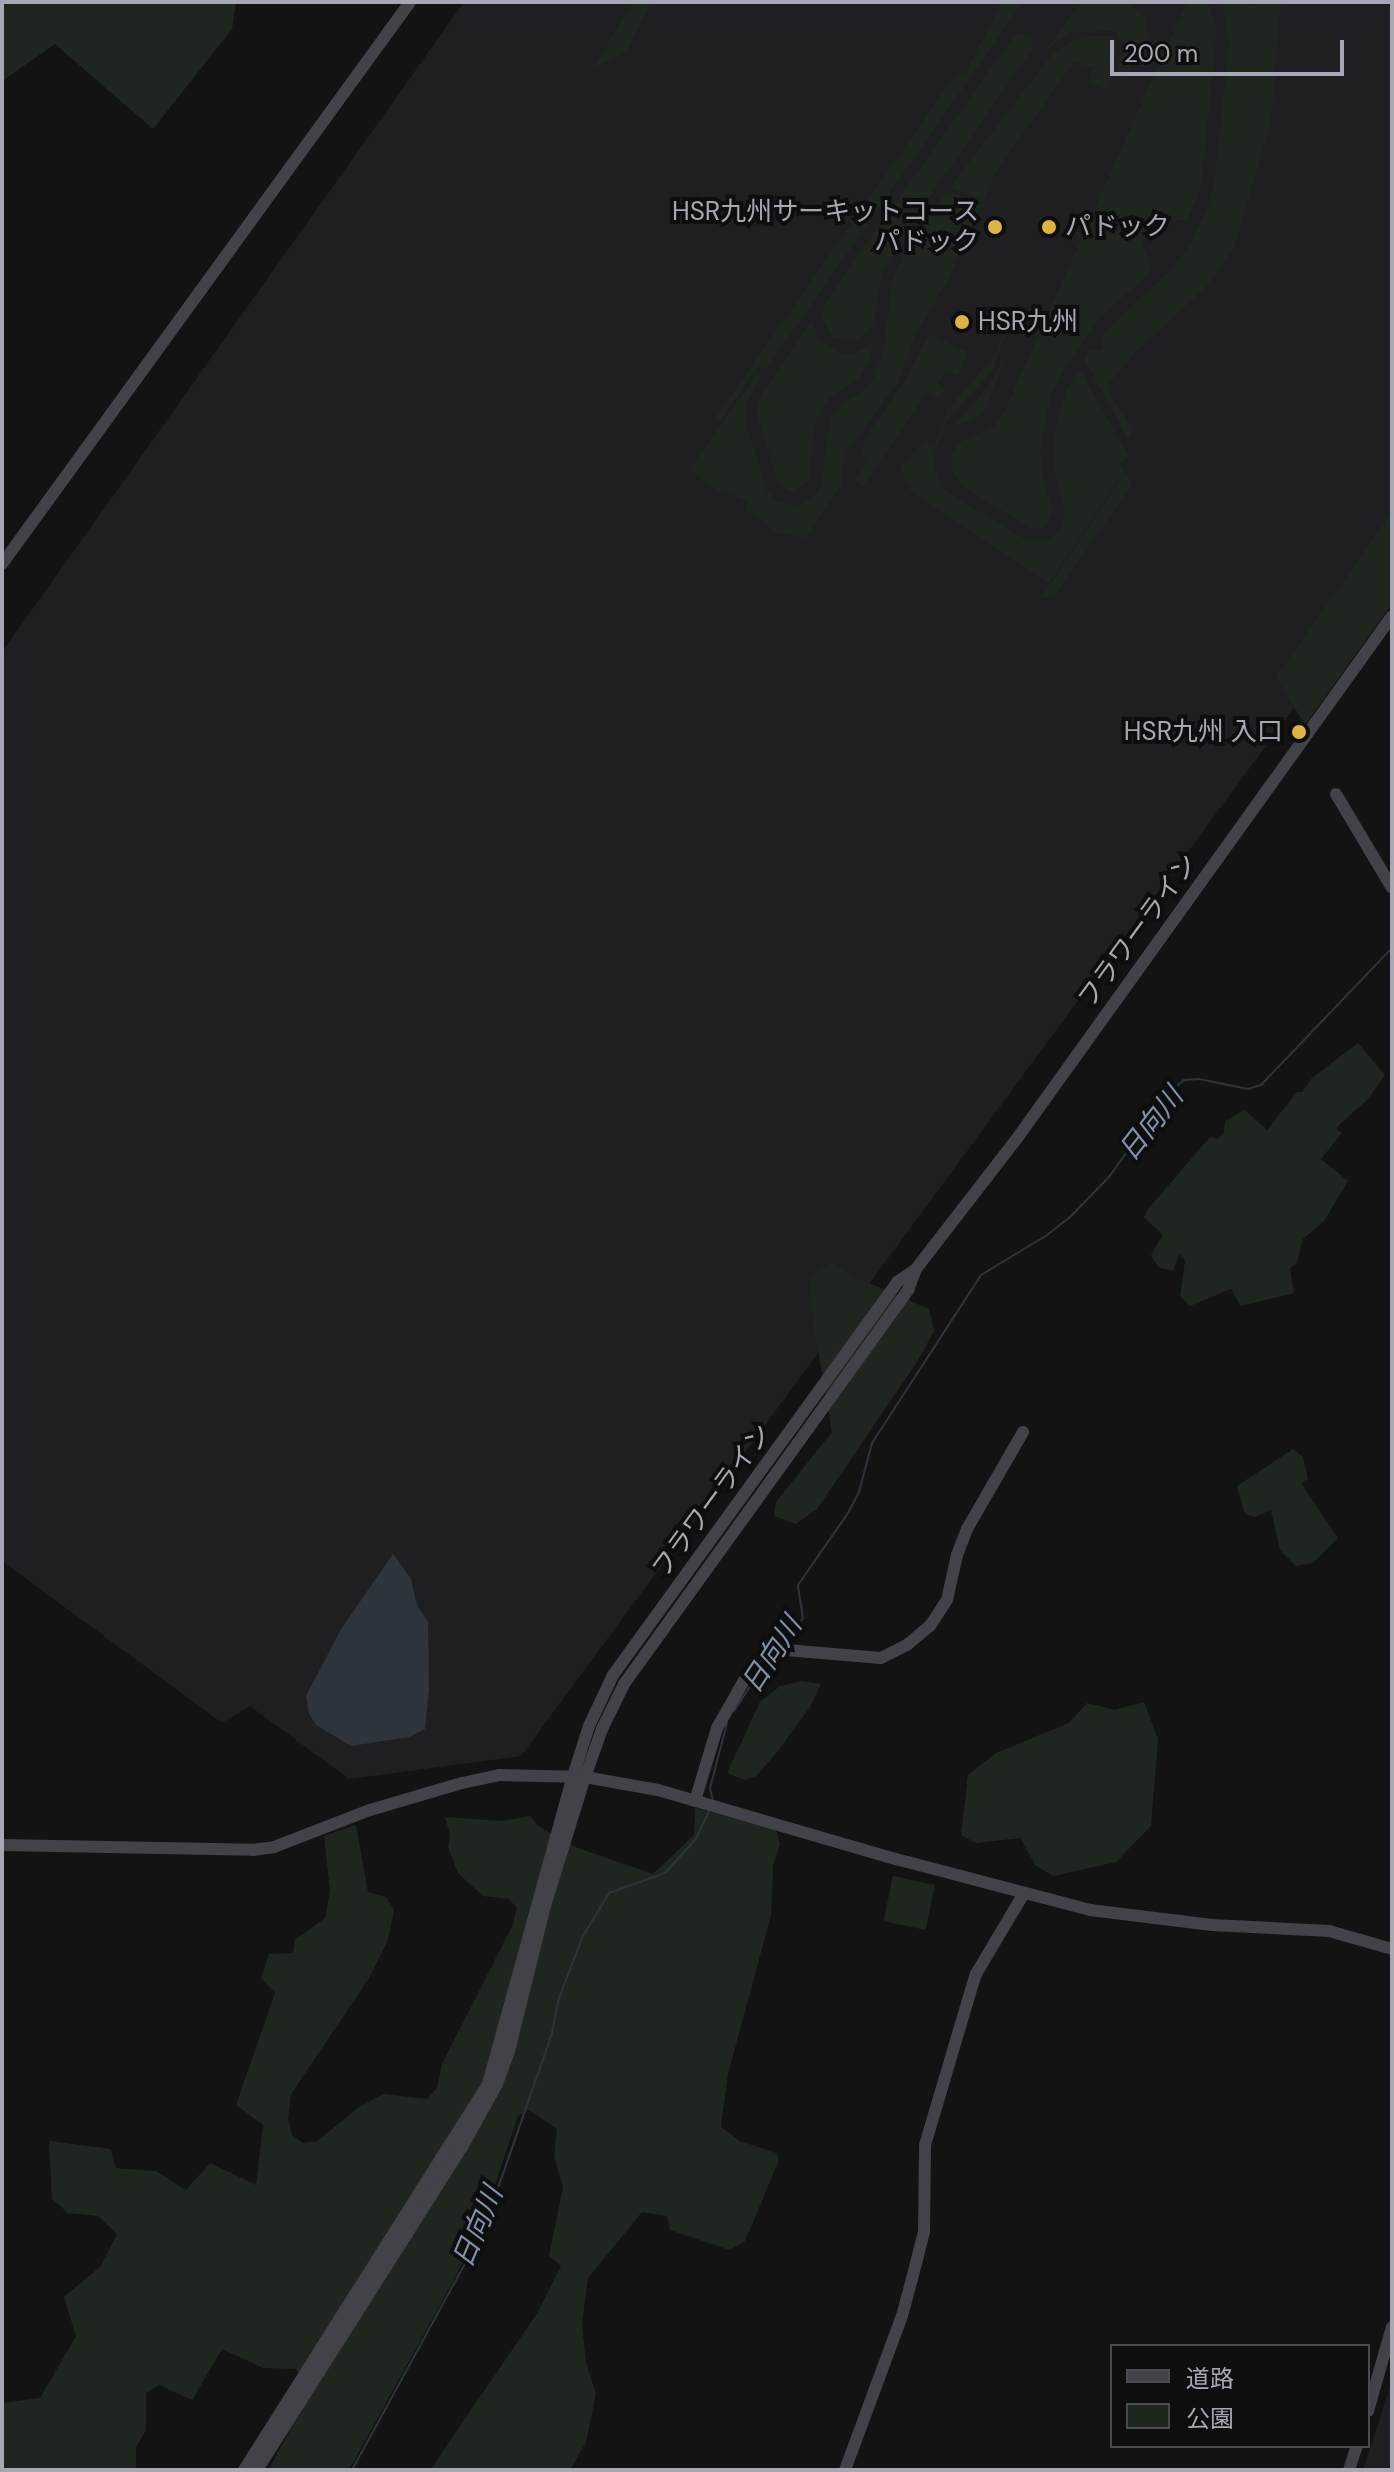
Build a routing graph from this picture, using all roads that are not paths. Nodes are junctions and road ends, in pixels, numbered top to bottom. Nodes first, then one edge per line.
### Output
1 (410, 2) edge
2 (2, 564) edge
3 (1392, 616) edge
4 (1336, 794) dead end
5 (1392, 888) edge
6 (1023, 1432) dead end
7 (579, 1777) junction
8 (700, 1803) junction
9 (2, 1845) edge
10 (1024, 1893) junction
11 (1392, 1949) edge
12 (1392, 2327) edge
13 (1370, 2404) edge
14 (1356, 2448) edge
15 (244, 2470) edge
16 (257, 2470) edge
17 (845, 2470) edge
18 (1349, 2470) edge

1 - 2 street
3 - 7 street, フラワーライン
4 - 5 street
6 - 8 street
7 - 8 street
7 - 9 street
7 - 15 street
7 - 16 street
8 - 10 street
10 - 11 street
10 - 17 street
12 - 13 street
14 - 18 street

